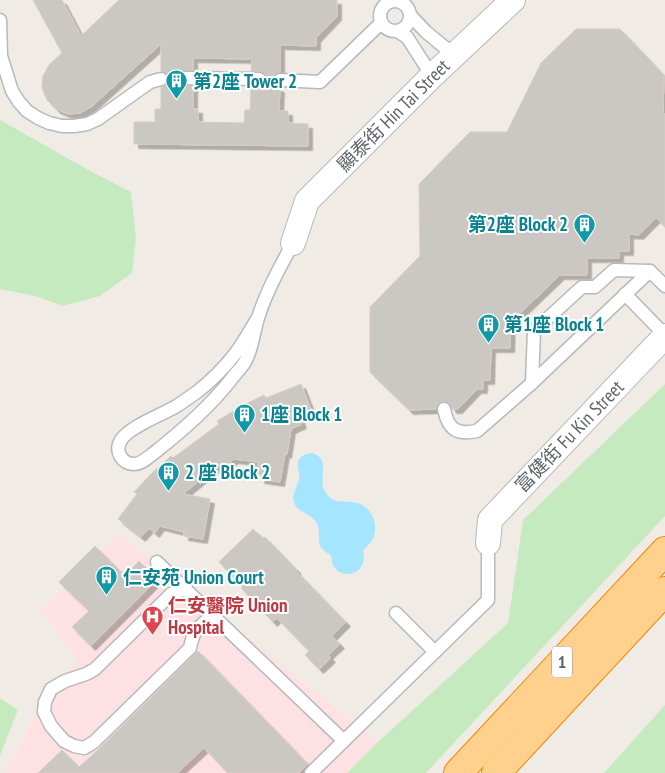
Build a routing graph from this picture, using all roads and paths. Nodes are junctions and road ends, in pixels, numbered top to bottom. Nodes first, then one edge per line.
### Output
1 (513, 0) edge
2 (407, 2) edge
3 (411, 16) junction
4 (0, 20) edge
5 (381, 23) junction
6 (397, 31) junction
7 (454, 55) junction
8 (432, 76) junction
9 (185, 78) dead end
10 (161, 79) dead end
11 (259, 80) dead end
12 (280, 80) dead end
13 (293, 243) joint
14 (650, 271) junction
15 (665, 286) edge
16 (625, 294) junction
17 (258, 319) junction
18 (665, 335) edge
19 (532, 383) junction
20 (444, 409) dead end
21 (488, 542) joint
22 (665, 551) edge
23 (157, 562) dead end
24 (186, 589) junction
25 (665, 591) edge
26 (396, 613) dead end
27 (213, 615) junction
28 (435, 652) junction
29 (344, 741) junction
30 (311, 773) edge
31 (458, 773) edge
32 (496, 773) edge

1 - 7 street, 顯泰街 Hin Tai Street
2 - 3 lane
2 - 5 lane
3 - 6 lane
3 - 7 lane
4 - 10 lane
5 - 6 lane
5 - 12 lane
6 - 8 lane
7 - 8 street, 顯泰街 Hin Tai Street
8 - 13 street, 顯泰街 Hin Tai Street
9 - 11 lane
13 - 17 lane
14 - 15 lane
14 - 16 lane
14 - 19 lane
16 - 18 lane
16 - 19 lane
17 - 17 lane
18 - 21 street, 富健街 Fu Kin Street
19 - 20 lane
21 - 28 lane
22 - 31 highway, 1
23 - 24 lane
24 - 27 lane
24 - 27 lane
25 - 32 highway, 1
26 - 28 lane
27 - 29 lane
28 - 29 lane
29 - 30 lane

